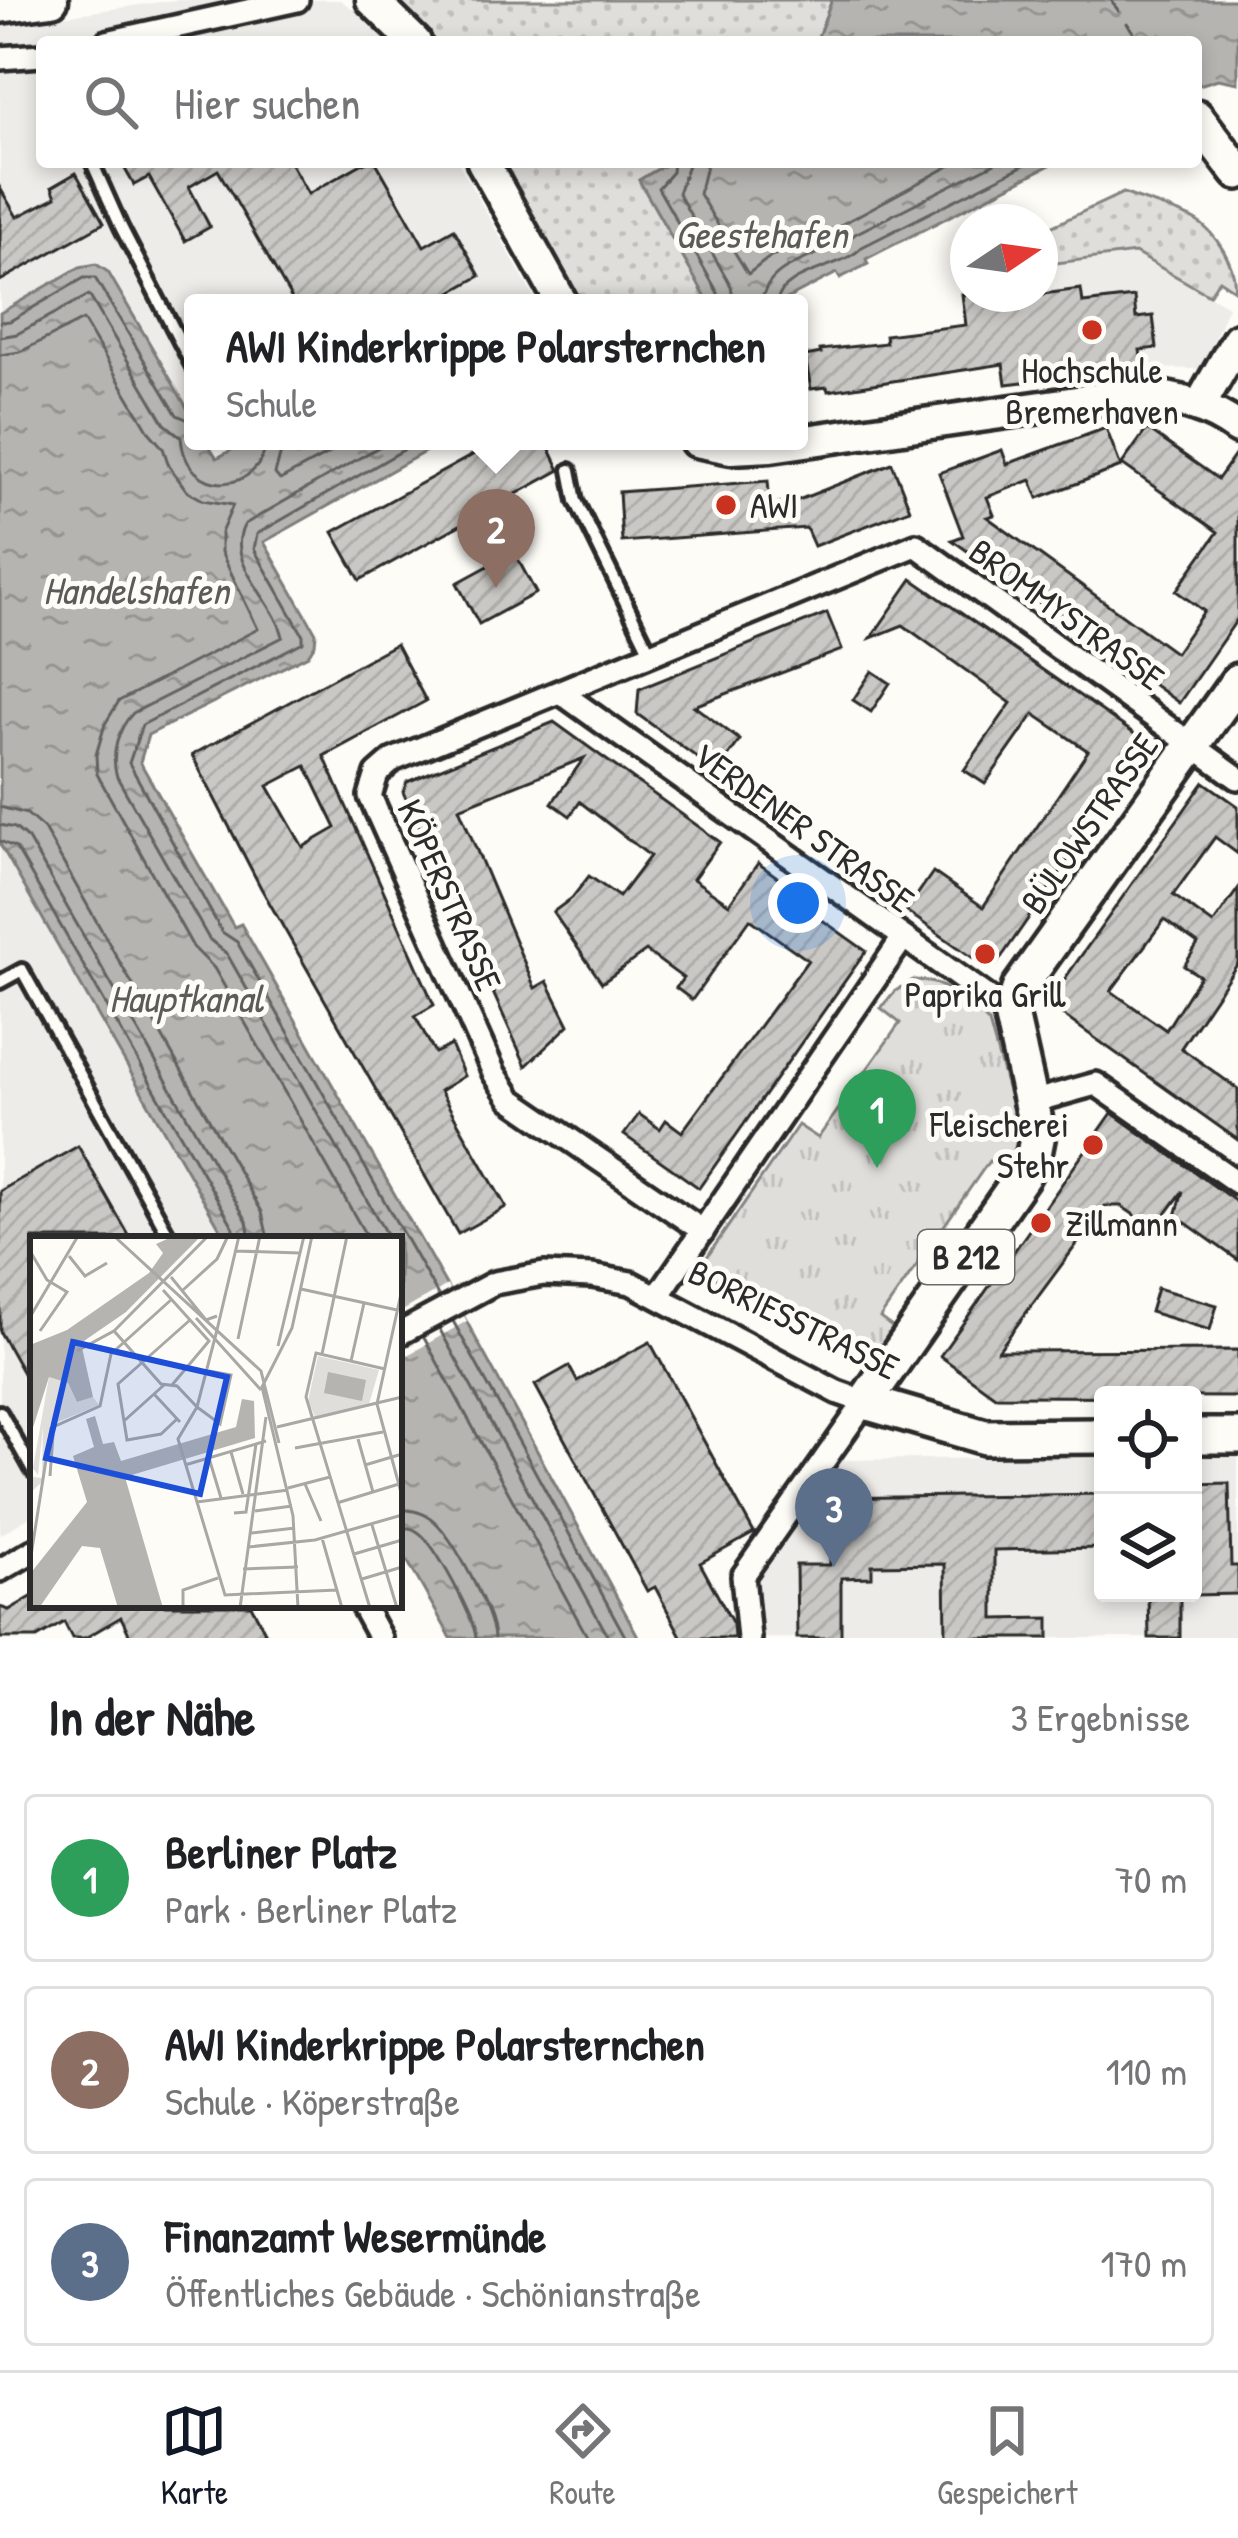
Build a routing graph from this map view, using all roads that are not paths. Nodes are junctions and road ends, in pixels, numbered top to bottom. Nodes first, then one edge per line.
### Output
1 (52, 0) edge
2 (297, 0) edge
3 (372, 0) edge
4 (0, 8) edge
5 (134, 36) edge
6 (410, 36) edge
7 (0, 58) edge
8 (36, 58) edge
9 (1202, 125) edge
10 (95, 168) edge
11 (486, 168) edge
12 (1238, 172) edge
13 (557, 294) edge
14 (1238, 339) edge
15 (184, 350) edge
16 (1199, 406) junction
17 (1238, 428) edge
18 (808, 441) edge
19 (570, 470) dead end
20 (916, 545) joint
21 (651, 654) junction
22 (1238, 681) edge
23 (560, 692) junction
24 (1192, 745) junction
25 (1238, 778) edge
26 (902, 938) junction
27 (0, 982) edge
28 (1011, 1014) junction
29 (1031, 1102) junction
30 (1238, 1183) edge
31 (703, 1231) junction
32 (169, 1236) edge
33 (658, 1296) junction
34 (402, 1332) edge
35 (865, 1402) junction
36 (0, 1412) edge
37 (1094, 1436) edge
38 (1202, 1436) edge
39 (1238, 1436) edge
40 (30, 1466) edge
41 (30, 1553) edge
42 (0, 1570) edge
43 (353, 1608) edge
44 (364, 1608) edge
45 (379, 1638) edge
46 (749, 1638) edge

1 - 4 street
2 - 5 street
3 - 6 street
7 - 8 street
9 - 12 main road
10 - 15 lane
11 - 13 street
14 - 16 street
16 - 17 street
16 - 18 street
19 - 21 lane
20 - 21 street, KÖPERSTRASSE
20 - 24 street, BROMMYSTRASSE
21 - 23 street, KÖPERSTRASSE
22 - 24 main road, BÜLOWSTRASSE
23 - 26 street, VERDENER STRASSE
23 - 31 street, KÖPERSTRASSE
24 - 25 street, BROMMYSTRASSE
24 - 28 main road, BÜLOWSTRASSE
26 - 28 street, VERDENER STRASSE
26 - 31 street
27 - 32 lane
28 - 29 main road, B 212
29 - 30 street
29 - 35 main road, B 212
31 - 33 street
33 - 34 street, BORRIESSTRASSE
33 - 35 street, BORRIESSTRASSE
35 - 37 main road, BORRIESSTRASSE
35 - 46 street
36 - 40 lane
38 - 39 main road
41 - 42 street
43 - 45 lane
44 - 45 street

